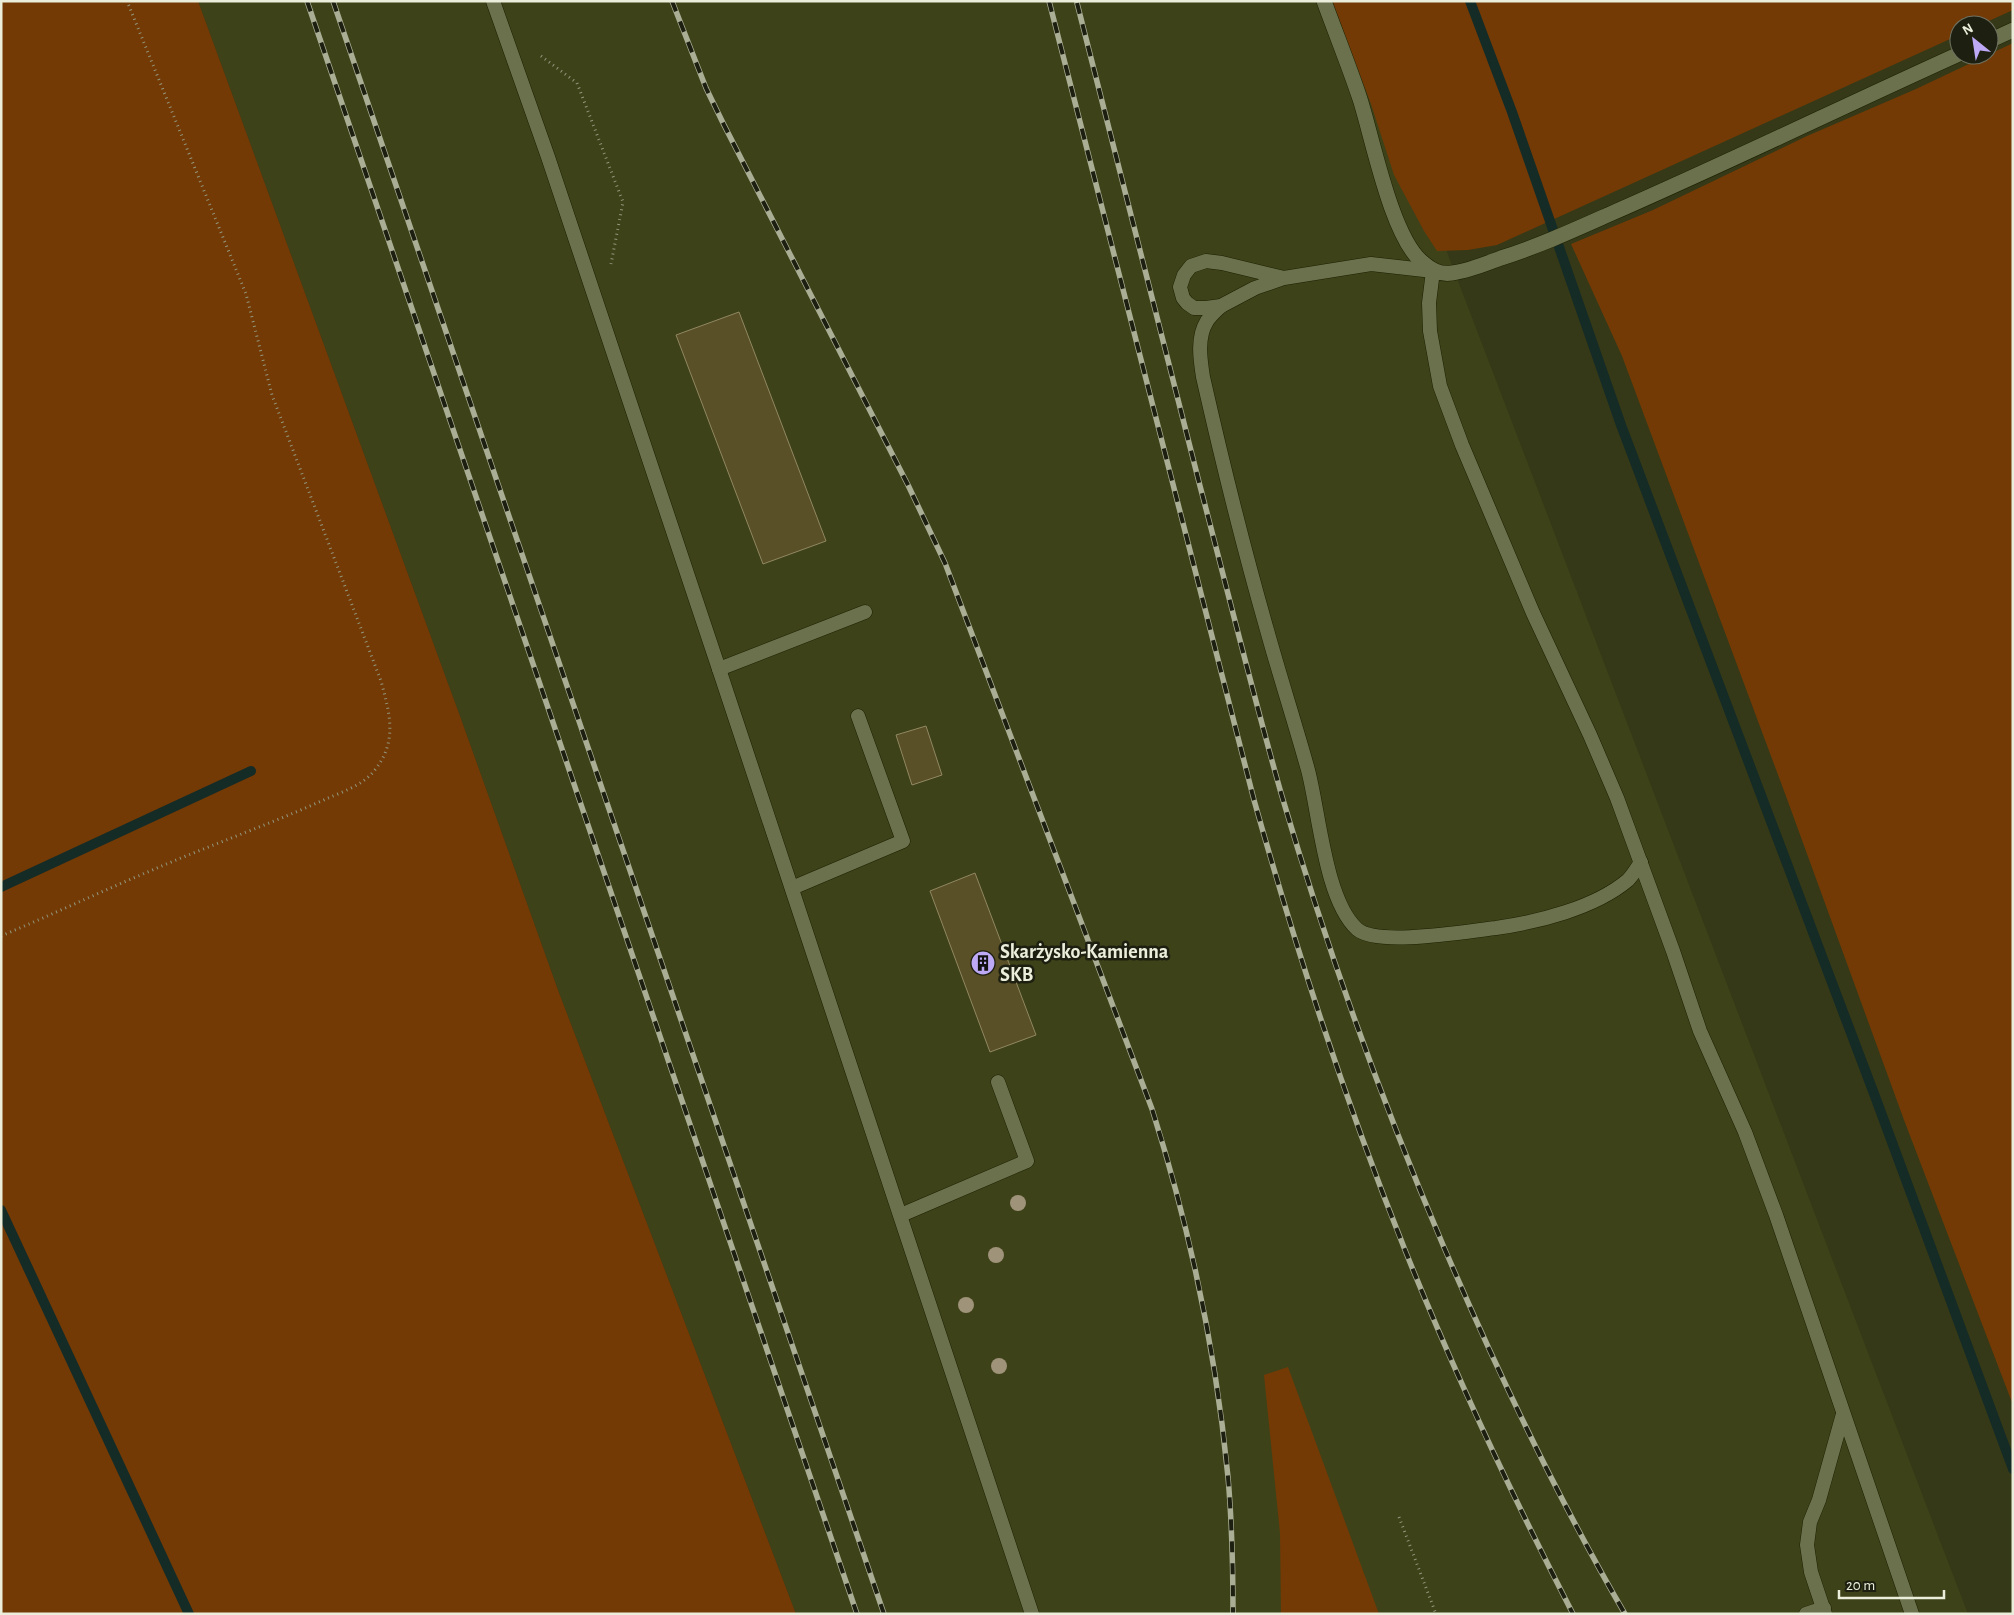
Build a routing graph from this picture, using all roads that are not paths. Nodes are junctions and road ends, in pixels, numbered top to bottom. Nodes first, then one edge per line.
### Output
1 (494, 1) edge
2 (1324, 1) edge
3 (2013, 30) edge
4 (1999, 36) edge
5 (1949, 59) edge
6 (1433, 271) junction
7 (1284, 278) junction
8 (1222, 306) junction
9 (865, 612) dead end
10 (720, 668) junction
11 (858, 716) dead end
12 (1641, 862) junction
13 (792, 888) junction
14 (998, 1082) dead end
15 (901, 1215) junction
16 (1843, 1414) junction
17 (1824, 1611) edge
18 (1032, 1614) edge
19 (1806, 1614) edge
20 (1912, 1614) edge

1 - 10 lane
2 - 6 street
3 - 4 street
5 - 6 street
6 - 7 lane
6 - 12 lane
7 - 8 lane
7 - 8 lane
8 - 12 lane
9 - 10 lane
10 - 13 lane
11 - 13 lane
12 - 16 lane
13 - 15 lane
14 - 15 lane
15 - 18 lane
16 - 17 lane
16 - 20 lane
17 - 19 lane

